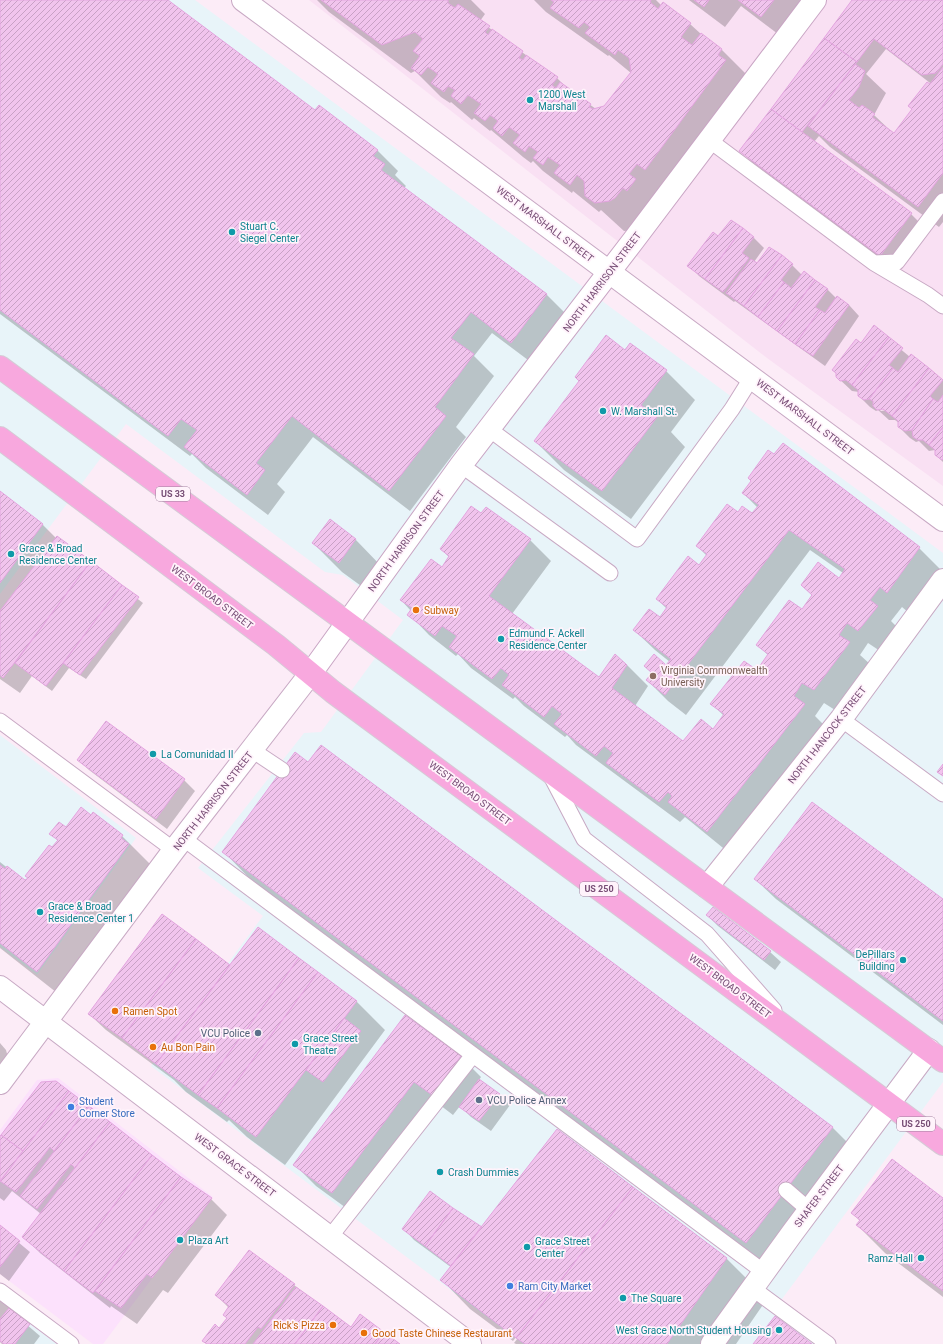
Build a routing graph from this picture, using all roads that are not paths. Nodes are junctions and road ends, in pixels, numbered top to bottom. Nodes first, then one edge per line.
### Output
1 (814, 0) edge
2 (251, 2) edge
3 (709, 140) junction
4 (943, 201) edge
5 (874, 263) junction
6 (610, 272) junction
7 (943, 306) edge
8 (0, 367) edge
9 (752, 378) junction
10 (489, 429) junction
11 (0, 438) edge
12 (461, 465) junction
13 (943, 520) edge
14 (610, 574) dead end
15 (943, 580) edge
16 (346, 622) junction
17 (311, 673) junction
18 (841, 719) junction
19 (0, 721) edge
20 (252, 750) junction
21 (282, 770) dead end
22 (548, 771) junction
23 (943, 794) edge
24 (179, 844) junction
25 (707, 887) junction
26 (0, 987) edge
27 (46, 1022) junction
28 (794, 1034) junction
29 (474, 1055) junction
30 (936, 1056) edge
31 (0, 1083) edge
32 (889, 1104) junction
33 (943, 1144) edge
34 (786, 1190) dead end
35 (809, 1210) junction
36 (330, 1238) junction
37 (758, 1280) junction
38 (0, 1290) edge
39 (71, 1344) edge
40 (470, 1344) edge
41 (712, 1344) edge
42 (828, 1344) edge

1 - 3 street, NORTH HARRISON STREET
2 - 6 street, WEST MARSHALL STREET
3 - 5 lane
3 - 6 street, NORTH HARRISON STREET
4 - 5 lane
5 - 7 lane
6 - 9 street, WEST MARSHALL STREET
6 - 10 street, NORTH HARRISON STREET
8 - 16 main road, US 33
9 - 10 lane
9 - 13 street, WEST MARSHALL STREET
10 - 12 street, NORTH HARRISON STREET
11 - 17 main road, WEST BROAD STREET
12 - 14 lane
12 - 16 street, NORTH HARRISON STREET
15 - 18 street, NORTH HANCOCK STREET
16 - 17 street, NORTH HARRISON STREET
16 - 22 main road
17 - 20 street, NORTH HARRISON STREET
17 - 28 main road, WEST BROAD STREET / US 250
18 - 23 lane
18 - 25 street, NORTH HANCOCK STREET
19 - 24 lane
20 - 21 lane
20 - 24 street, NORTH HARRISON STREET
22 - 25 main road
22 - 28 lane
24 - 27 street, NORTH HARRISON STREET
24 - 29 lane
25 - 30 main road
26 - 27 street, WEST GRACE STREET
27 - 31 street, NORTH HARRISON STREET
27 - 36 street, WEST GRACE STREET
28 - 32 main road, WEST BROAD STREET / US 250
29 - 36 lane
29 - 37 lane
30 - 32 street, SHAFER STREET
32 - 33 main road, WEST BROAD STREET / US 250
32 - 35 street, SHAFER STREET
34 - 35 lane
35 - 37 street, SHAFER STREET
36 - 40 street, WEST GRACE STREET
37 - 41 street, SHAFER STREET
37 - 42 lane
38 - 39 lane

